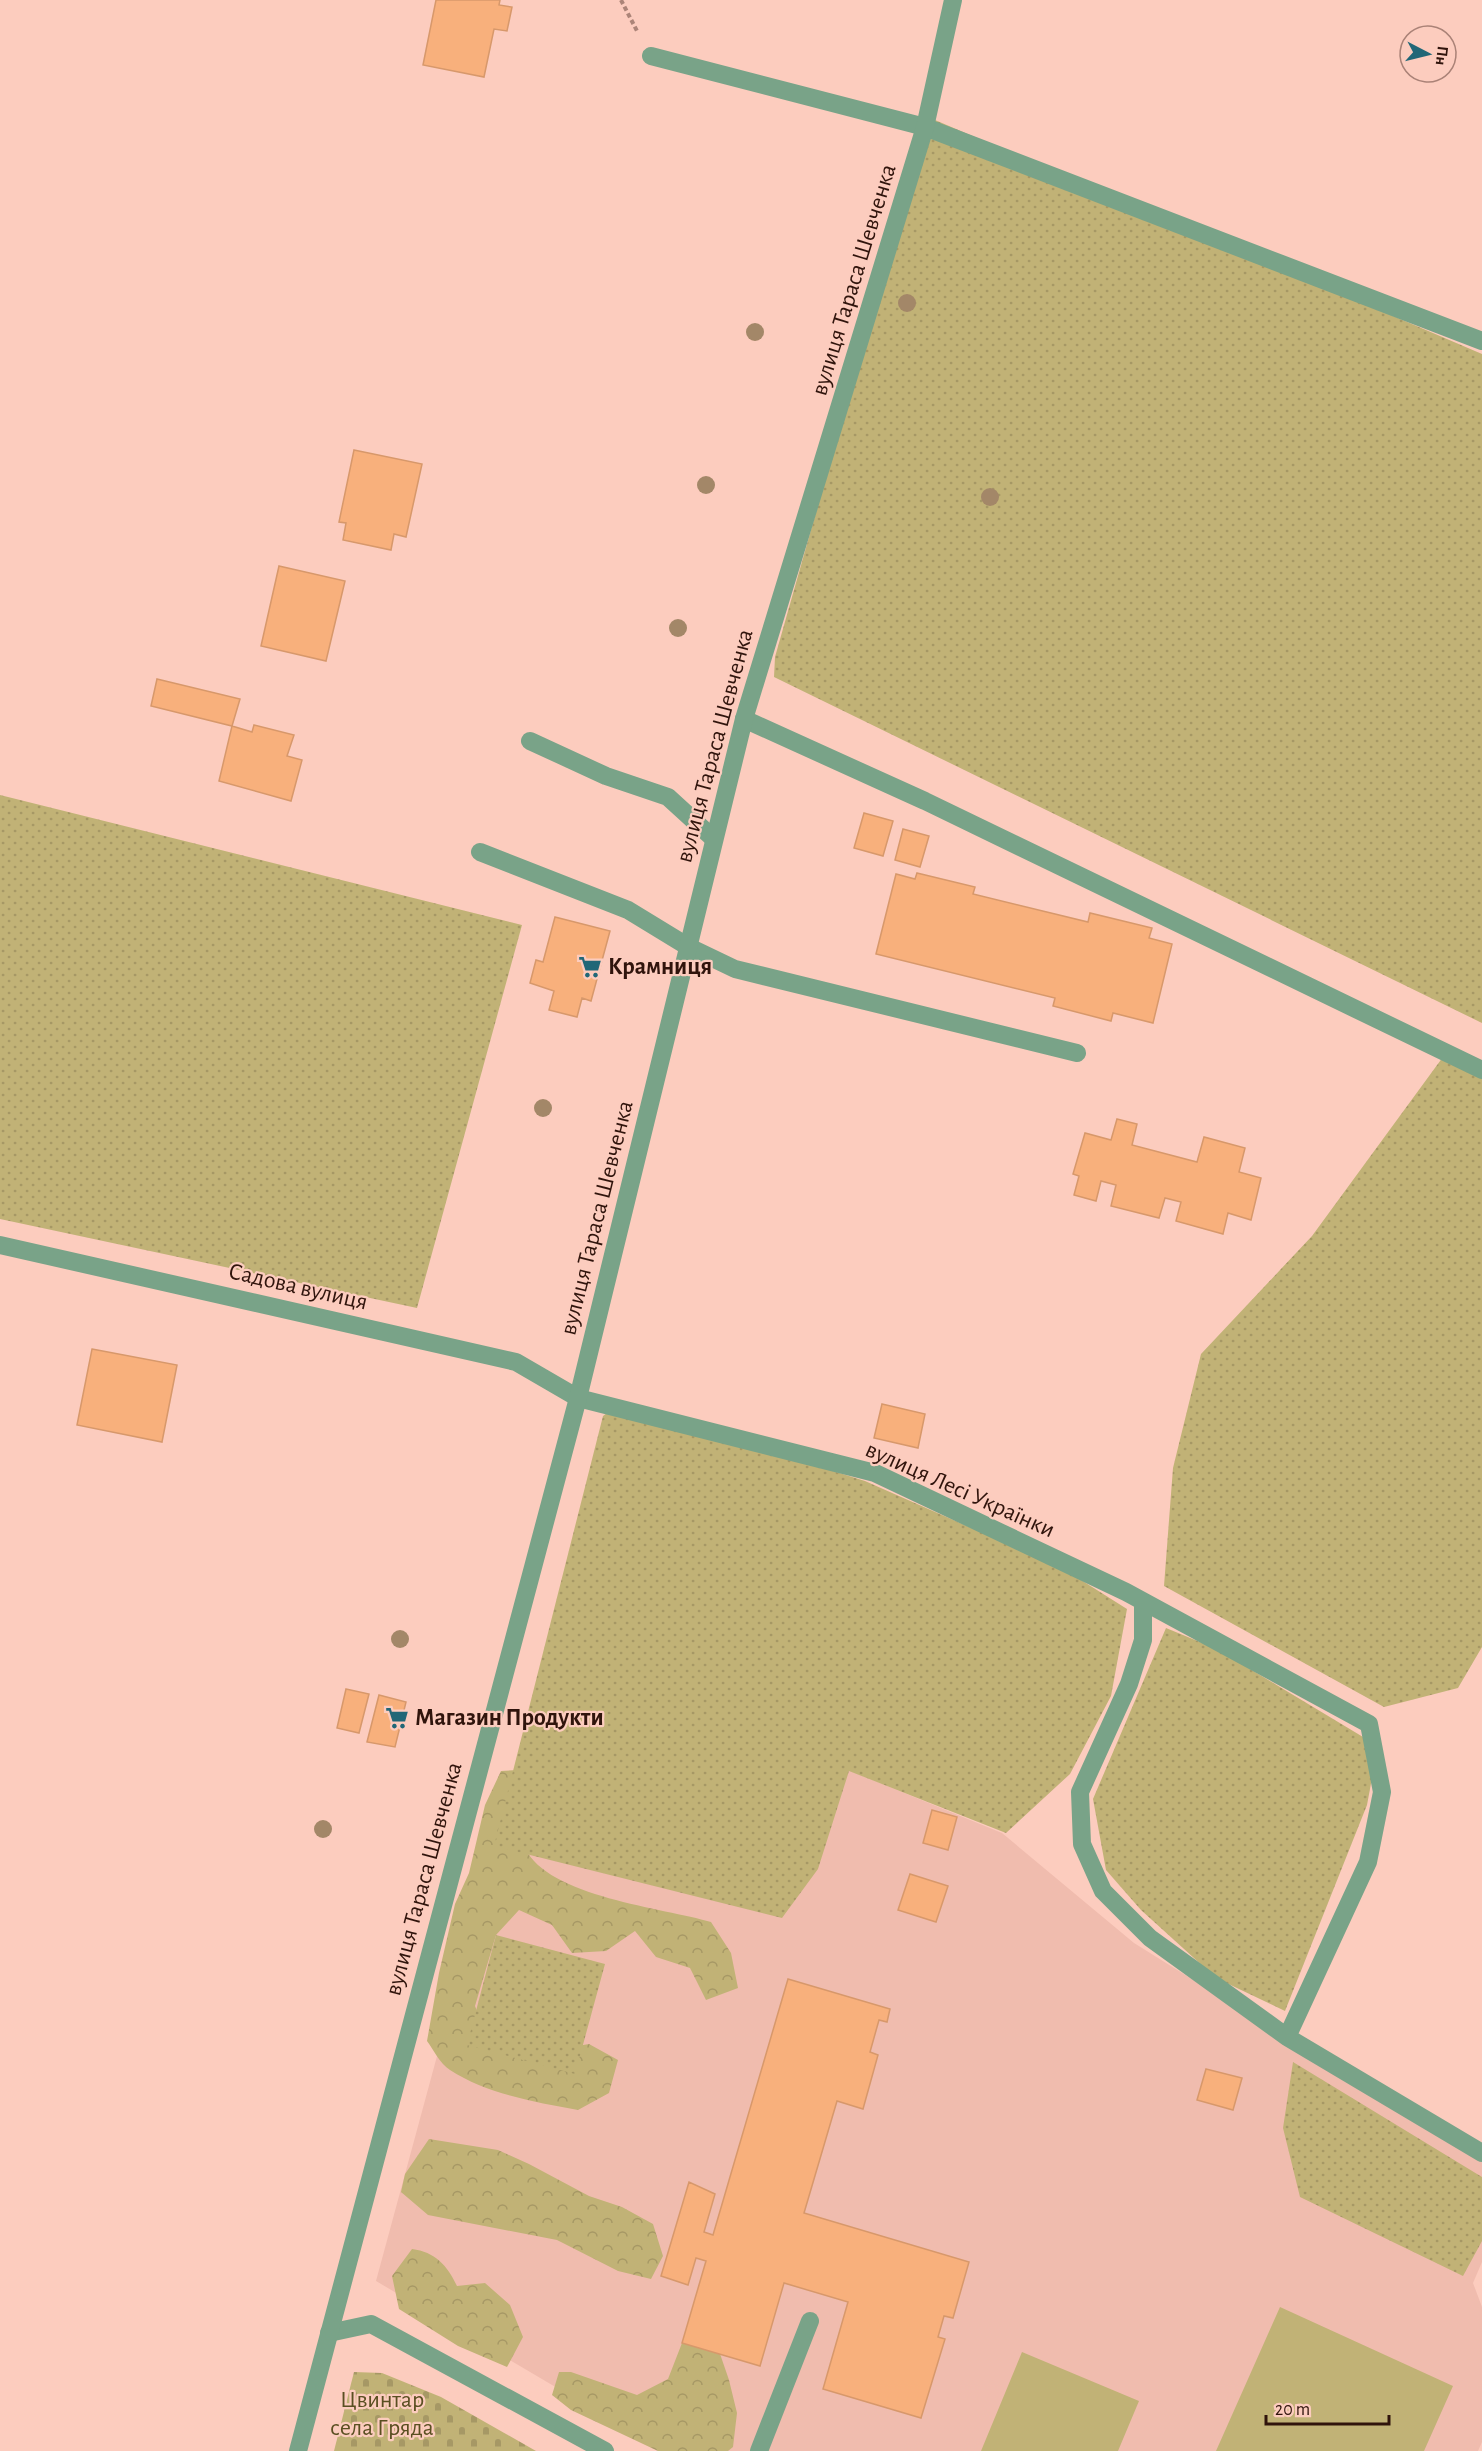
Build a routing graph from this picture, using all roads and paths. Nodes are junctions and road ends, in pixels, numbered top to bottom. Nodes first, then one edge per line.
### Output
1 (952, 0) edge
2 (651, 56) dead end
3 (925, 127) junction
4 (1482, 340) edge
5 (744, 718) junction
6 (530, 741) dead end
7 (714, 839) junction
8 (480, 852) dead end
9 (687, 946) junction
10 (1077, 1053) dead end
11 (1482, 1070) edge
12 (0, 1245) edge
13 (578, 1398) junction
14 (1143, 1601) junction
15 (1287, 2037) junction
16 (1482, 2153) edge
17 (810, 2321) dead end
18 (329, 2333) junction
19 (298, 2451) edge
20 (605, 2451) edge
21 (759, 2451) edge

1 - 3 street, вулиця Тараса Шевченка
2 - 3 street
3 - 4 street
3 - 5 street, вулиця Тараса Шевченка
5 - 7 street, вулиця Тараса Шевченка
5 - 11 street
6 - 7 street
7 - 9 street, вулиця Тараса Шевченка
8 - 9 street
9 - 10 street
9 - 13 street, вулиця Тараса Шевченка
12 - 13 street, Садова вулиця
13 - 14 street, вулиця Лесі Українки
13 - 18 street, вулиця Тараса Шевченка
14 - 15 street
14 - 15 street, вулиця Лесі Українки
15 - 16 street
17 - 21 street
18 - 19 street, вулиця Тараса Шевченка
18 - 20 street

